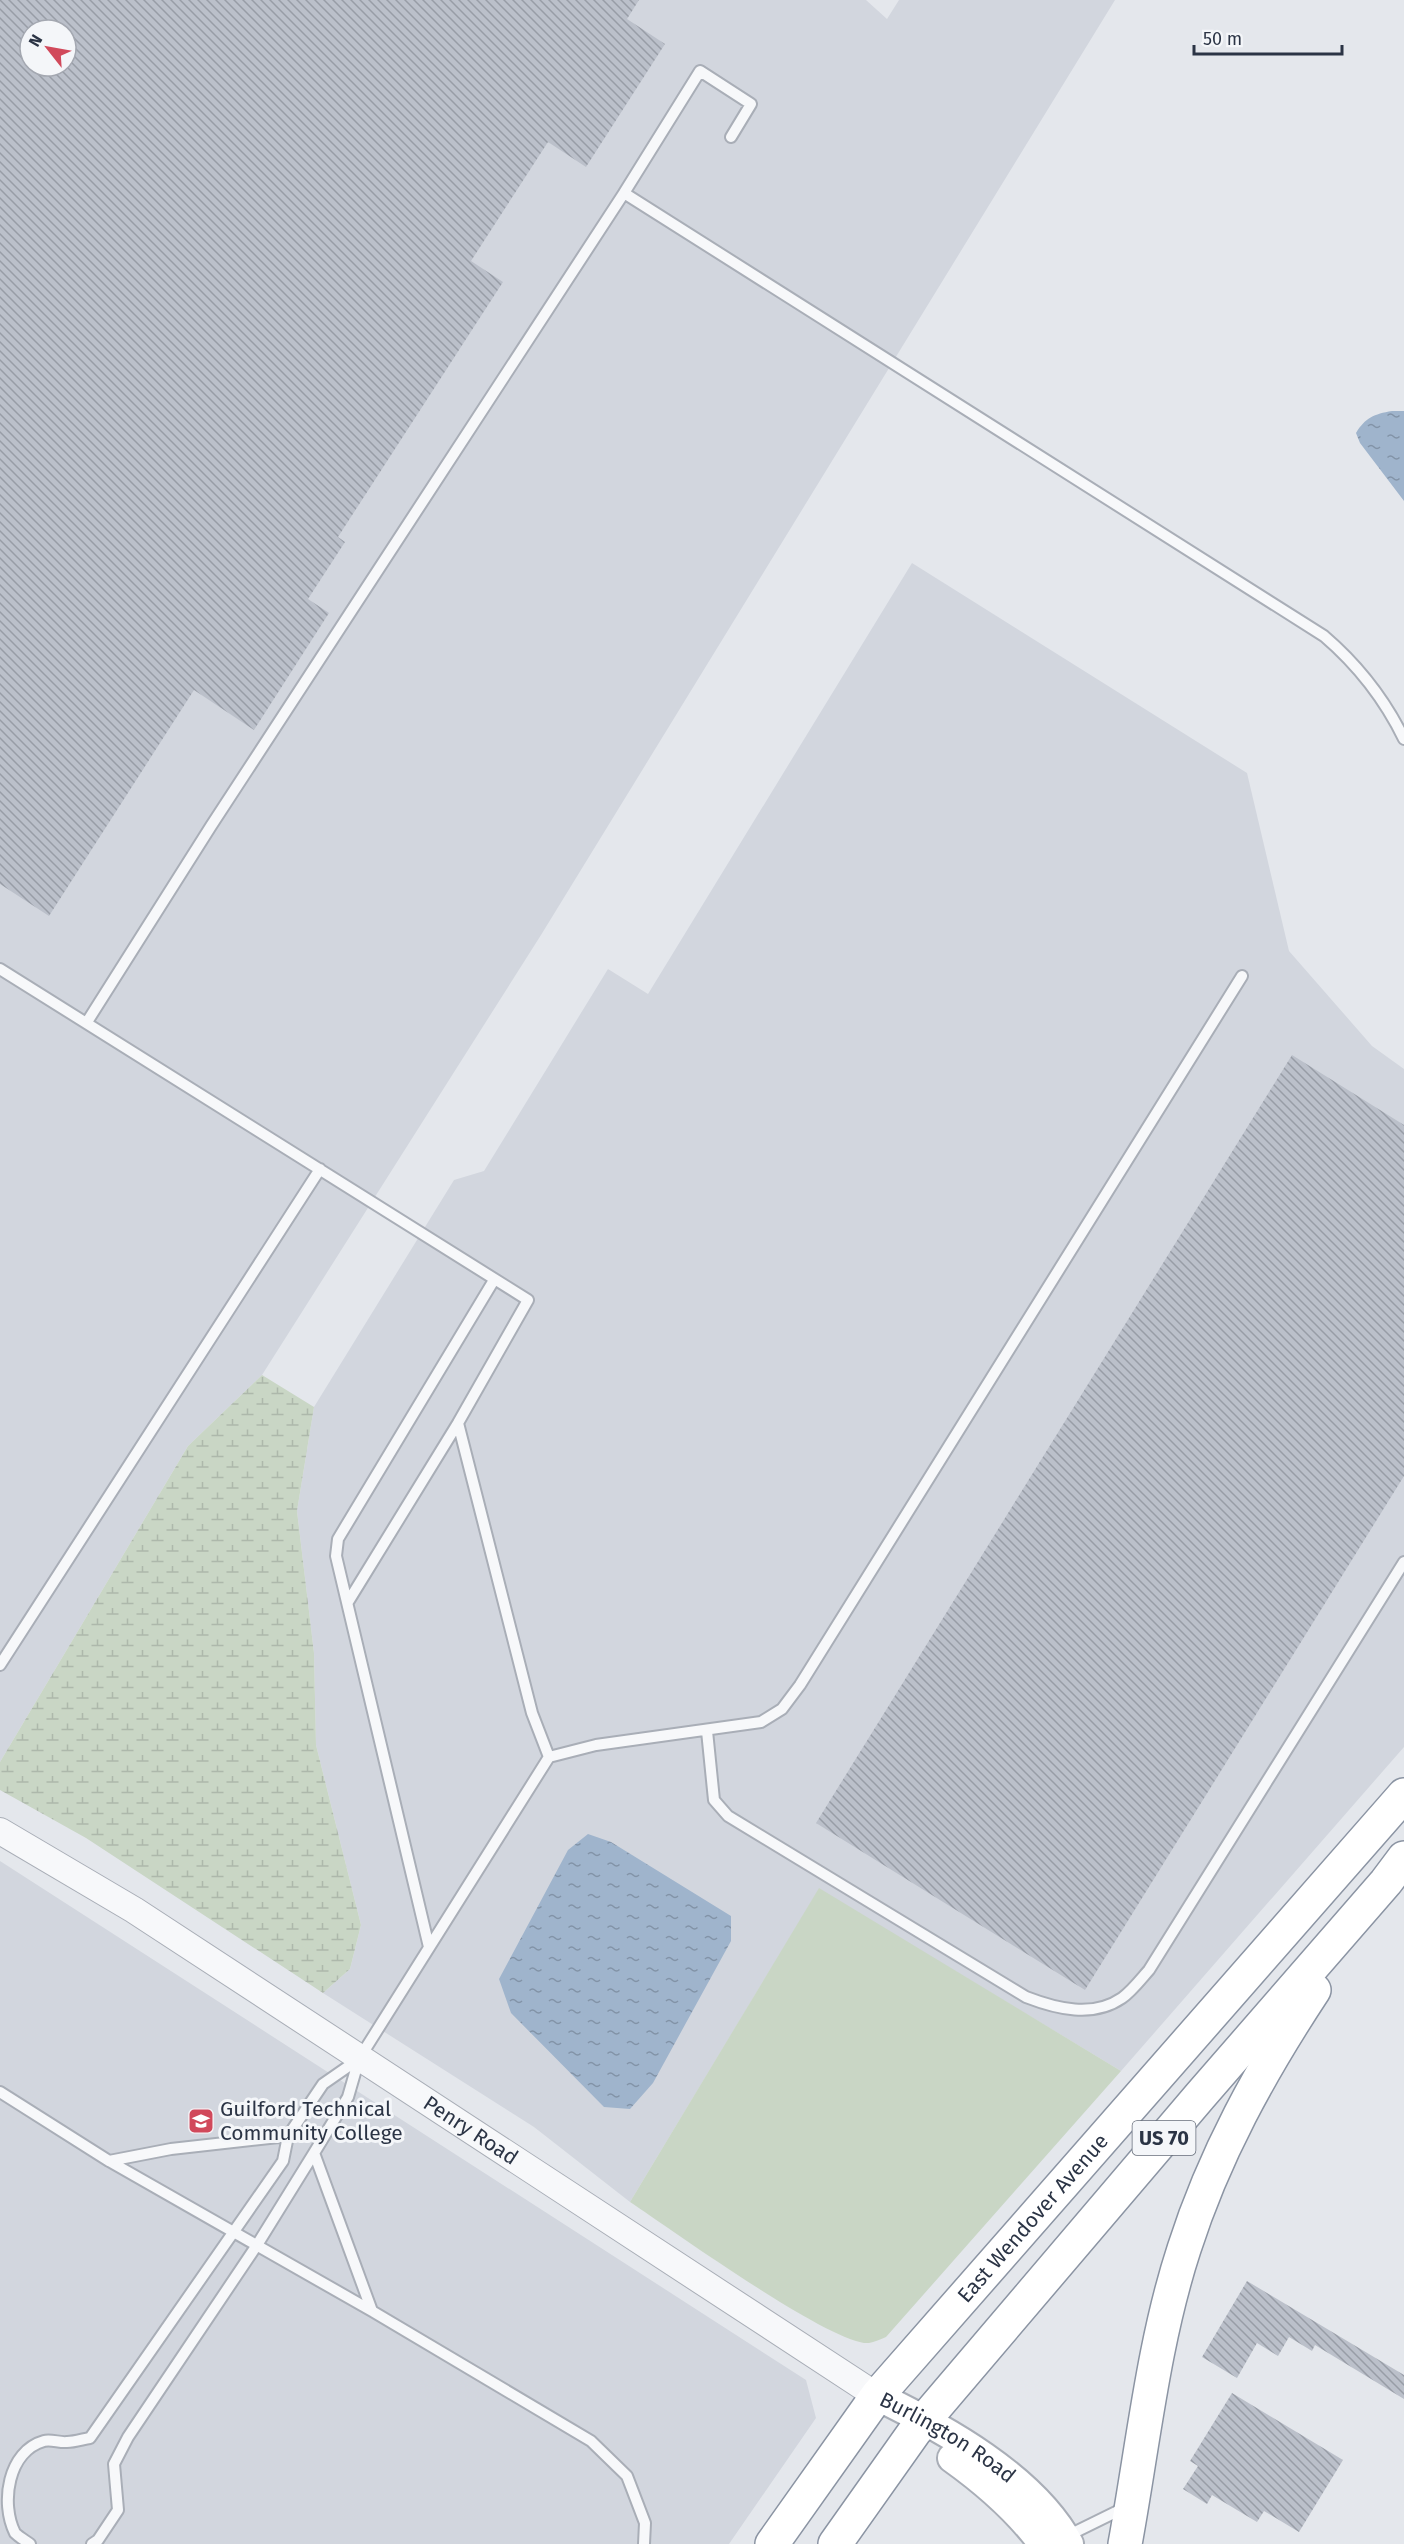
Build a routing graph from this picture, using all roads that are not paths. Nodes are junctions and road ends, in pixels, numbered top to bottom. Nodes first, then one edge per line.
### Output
1 (731, 136) dead end
2 (624, 193) junction
3 (1404, 739) edge
4 (0, 969) edge
5 (1242, 976) dead end
6 (87, 1022) junction
7 (320, 1169) junction
8 (494, 1280) junction
9 (458, 1423) junction
10 (1404, 1562) edge
11 (348, 1602) junction
12 (0, 1665) edge
13 (707, 1731) junction
14 (549, 1757) junction
15 (1404, 1795) edge
16 (0, 1832) edge
17 (1395, 1870) edge
18 (429, 1947) junction
19 (359, 2059) junction
20 (0, 2092) edge
21 (288, 2136) junction
22 (314, 2153) junction
23 (109, 2161) junction
24 (235, 2233) junction
25 (257, 2245) junction
26 (372, 2311) junction
27 (877, 2396) junction
28 (920, 2425) junction
29 (1132, 2504) junction
30 (1059, 2542) edge
31 (30, 2544) edge
32 (92, 2544) edge
33 (644, 2544) edge
34 (772, 2544) edge
35 (835, 2544) edge
36 (1125, 2544) edge

1 - 2 lane
2 - 3 lane
2 - 6 lane
4 - 6 lane
5 - 13 lane
6 - 7 lane
7 - 8 lane
7 - 12 lane
8 - 9 lane
8 - 11 lane
9 - 11 lane
9 - 14 lane
10 - 13 lane
11 - 18 lane
13 - 14 lane
14 - 18 lane
15 - 27 highway, East Wendover Avenue / US 70
16 - 19 street, Penry Road
17 - 28 highway, US 70
17 - 29 highway
18 - 19 lane
19 - 21 lane
19 - 22 lane
19 - 27 street, Penry Road
20 - 23 lane
21 - 23 lane
21 - 24 lane
22 - 25 lane
22 - 26 lane
23 - 24 lane
24 - 25 lane
24 - 31 lane
25 - 26 lane
25 - 32 lane
26 - 33 lane
27 - 28 main road, Burlington Road
27 - 34 highway, East Wendover Avenue / US 70
28 - 30 main road, Burlington Road
28 - 35 highway, US 70
29 - 30 lane
29 - 36 highway

